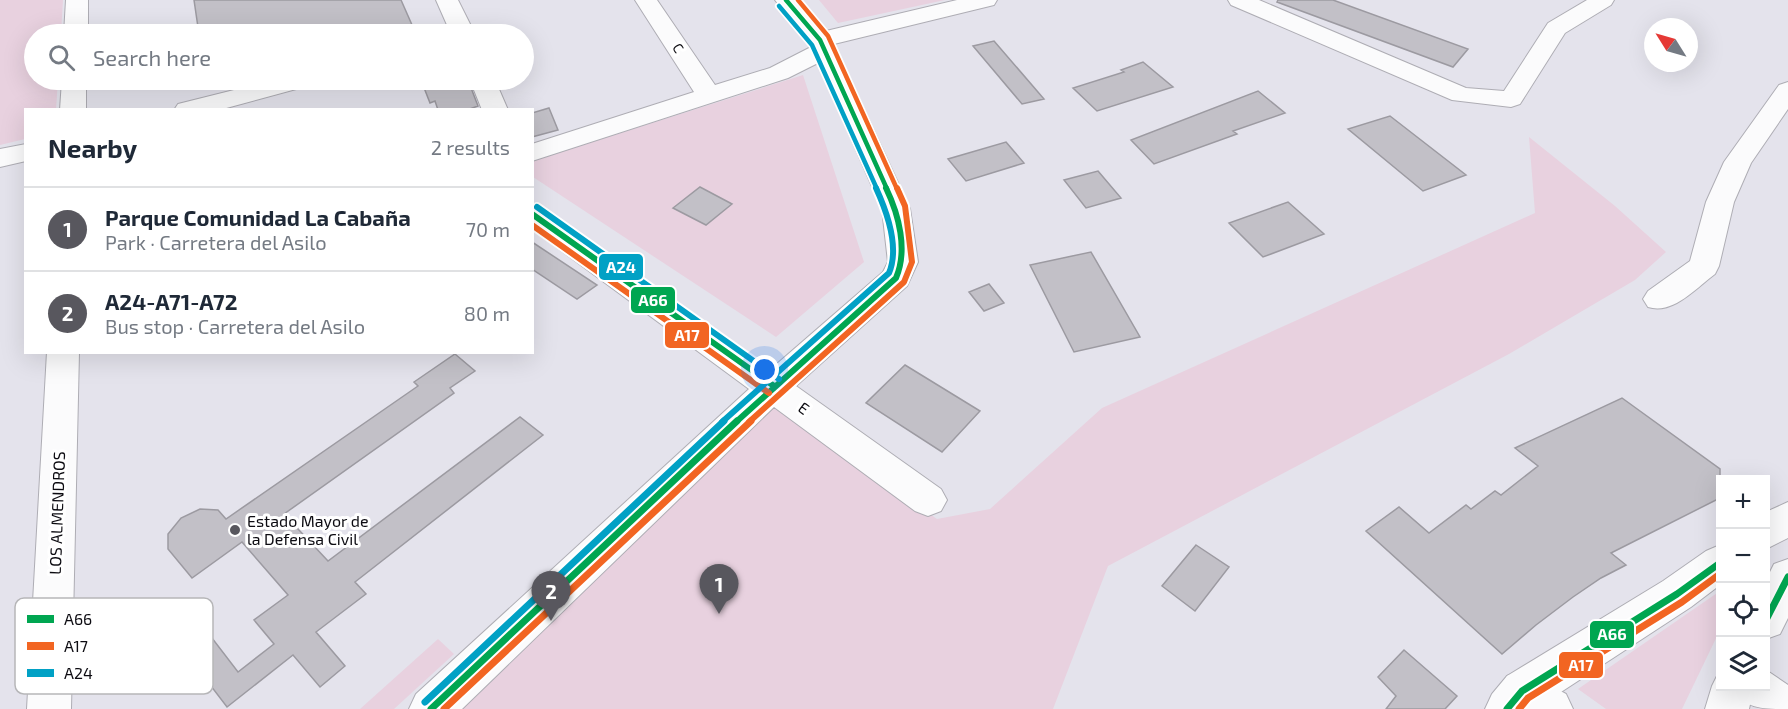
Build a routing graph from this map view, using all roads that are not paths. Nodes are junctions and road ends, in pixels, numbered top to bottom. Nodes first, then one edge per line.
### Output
1 (77, 0) edge
2 (447, 0) edge
3 (646, 0) edge
4 (786, 0) edge
5 (986, 0) edge
6 (1239, 0) edge
7 (1603, 0) edge
8 (76, 24) edge
9 (458, 24) edge
10 (822, 45) junction
11 (74, 90) edge
12 (264, 90) edge
13 (487, 90) edge
14 (1788, 90) edge
15 (710, 95) junction
16 (73, 108) edge
17 (195, 108) edge
18 (494, 108) edge
19 (24, 152) edge
20 (534, 152) edge
21 (0, 158) edge
22 (534, 215) edge
23 (1659, 299) dead end
24 (63, 354) edge
25 (774, 386) junction
26 (928, 500) dead end
27 (1788, 518) edge
28 (1770, 529) edge
29 (1716, 566) edge
30 (1788, 577) edge
31 (53, 598) edge
32 (1770, 612) edge
33 (1732, 691) edge
34 (1759, 691) edge
35 (50, 694) edge
36 (1527, 703) edge
37 (49, 709) edge
38 (431, 709) edge
39 (1727, 709) edge
40 (1786, 709) edge

1 - 8 street
2 - 9 street
3 - 15 street, C
4 - 10 street
5 - 10 street
6 - 7 street
10 - 15 street
10 - 25 street
11 - 16 street
12 - 17 street
13 - 18 street
14 - 23 street
15 - 20 street
19 - 21 street
22 - 25 street, E
24 - 31 street, LOS ALMENDROS
25 - 26 street, E
25 - 38 street
27 - 28 street
29 - 36 street
30 - 32 street
33 - 39 street
34 - 40 street
35 - 37 street, LOS ALMENDROS

